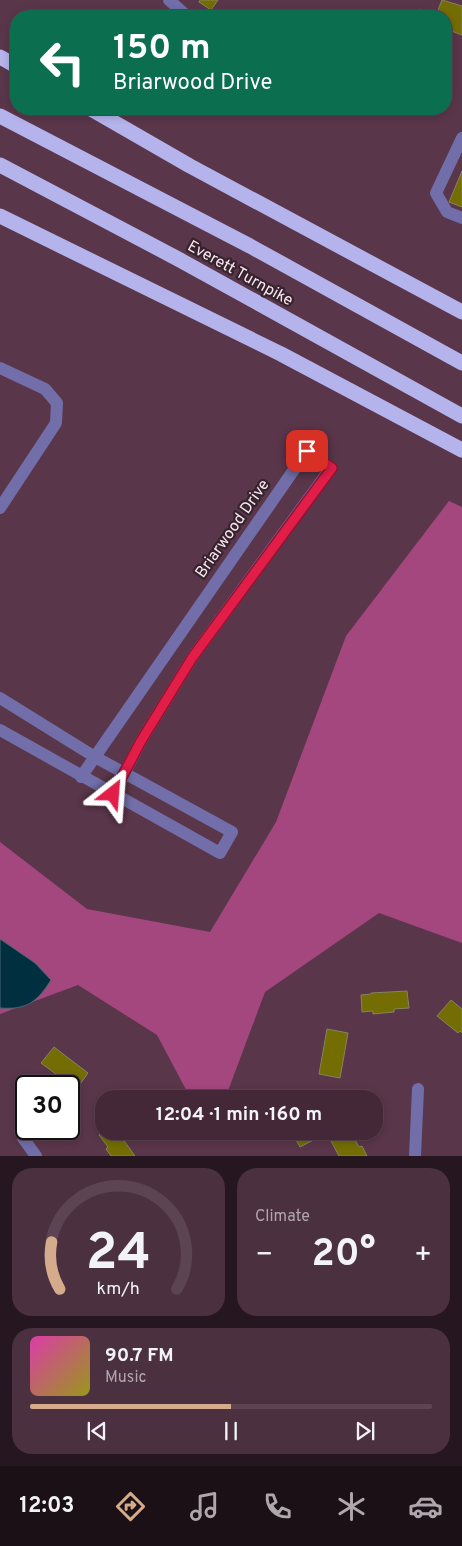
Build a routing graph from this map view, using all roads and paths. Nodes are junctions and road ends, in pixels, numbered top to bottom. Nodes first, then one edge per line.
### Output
1 (169, 0) edge
2 (180, 10) edge
3 (101, 115) edge
4 (0, 116) edge
5 (462, 138) edge
6 (0, 165) edge
7 (0, 216) edge
8 (462, 218) edge
9 (462, 312) edge
10 (462, 363) edge
11 (0, 368) edge
12 (462, 416) edge
13 (462, 450) edge
14 (0, 508) edge
15 (0, 698) edge
16 (0, 730) edge
17 (95, 757) junction
18 (125, 773) junction
19 (81, 777) junction
20 (113, 794) junction
21 (418, 1089) dead end
22 (24, 1140) edge
23 (36, 1156) edge
24 (415, 1156) edge

1 - 2 street
3 - 9 highway
4 - 10 highway, Everett Turnpike
5 - 8 street
6 - 12 highway, Everett Turnpike
7 - 13 highway
11 - 14 street
15 - 17 street
16 - 19 street
17 - 18 street
17 - 18 street, Briarwood Drive
17 - 19 street, Briarwood Drive
18 - 20 street, Briarwood Drive
18 - 20 street
19 - 20 street
21 - 24 street
22 - 23 street

